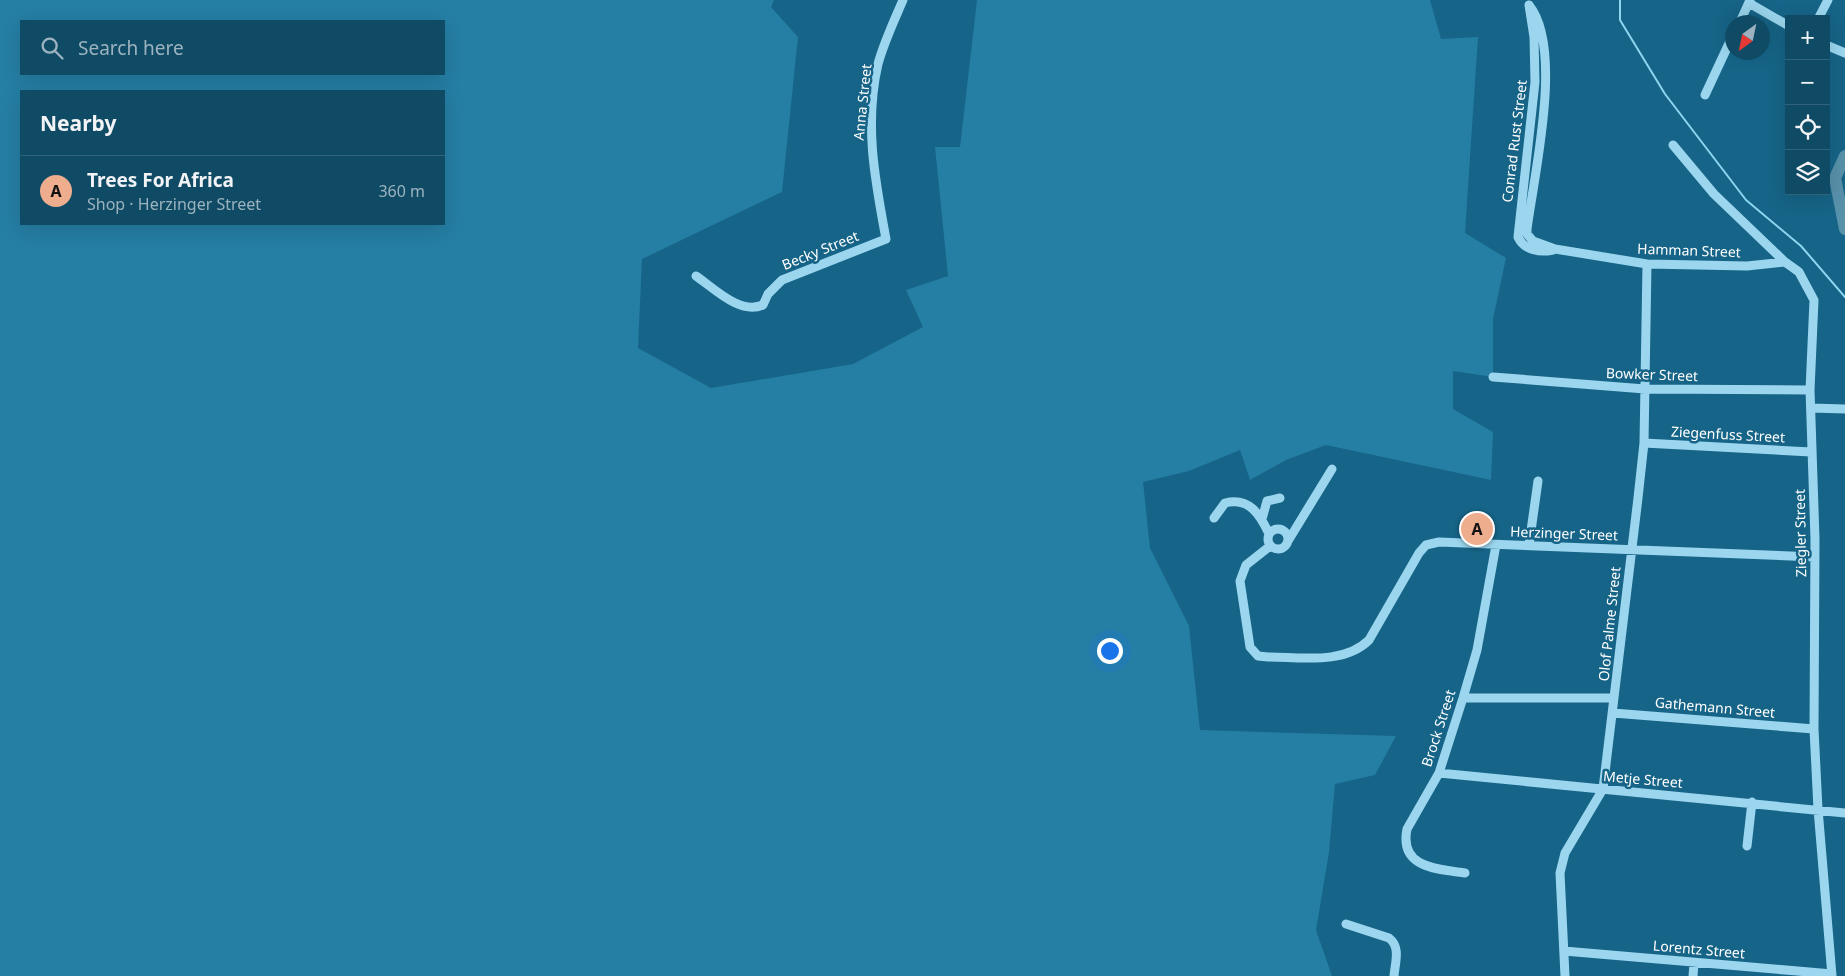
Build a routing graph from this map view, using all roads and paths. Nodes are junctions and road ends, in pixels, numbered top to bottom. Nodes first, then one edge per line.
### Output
1 (903, 0) edge
2 (1828, 0) edge
3 (1528, 2) edge
4 (1749, 2) edge
5 (1743, 15) edge
6 (1820, 15) edge
7 (1785, 24) edge
8 (1830, 47) edge
9 (1725, 52) edge
10 (1845, 53) edge
11 (1705, 95) dead end
12 (1673, 144) dead end
13 (886, 239) joint
14 (1533, 241) joint
15 (1555, 250) junction
16 (1785, 262) junction
17 (1647, 264) junction
18 (696, 276) dead end
19 (1492, 377) dead end
20 (1645, 389) junction
21 (1810, 390) junction
22 (1811, 408) junction
23 (1845, 409) edge
24 (1644, 443) junction
25 (1811, 452) junction
26 (1332, 469) dead end
27 (1538, 481) dead end
28 (1280, 498) dead end
29 (1214, 518) dead end
30 (1262, 519) junction
31 (1269, 534) junction
32 (1288, 541) junction
33 (1496, 545) junction
34 (1529, 545) junction
35 (1270, 546) junction
36 (1631, 549) junction
37 (1815, 558) junction
38 (1463, 698) junction
39 (1614, 698) junction
40 (1613, 713) junction
41 (1814, 729) junction
42 (1439, 773) junction
43 (1603, 789) junction
44 (1752, 802) junction
45 (1818, 809) junction
46 (1845, 813) edge
47 (1747, 846) dead end
48 (1465, 874) dead end
49 (1346, 924) dead end
50 (1564, 951) junction
51 (1694, 963) junction
52 (1832, 975) edge
53 (1394, 976) edge
54 (1565, 976) edge
55 (1693, 976) edge

1 - 13 street, Anna Street
2 - 6 street
3 - 14 street, Conrad Rust Street
3 - 15 street, Conrad Rust Street
4 - 5 street
4 - 7 street
8 - 10 street
9 - 11 street
12 - 16 street, Ziegler Street
13 - 18 street, Becky Street
14 - 15 street, Hamman Street
15 - 17 street, Hamman Street
16 - 17 street, Hamman Street
16 - 21 street, Ziegler Street
17 - 20 street, Olof Palme Street
19 - 20 street, Bowker Street
20 - 21 street, Bowker Street
20 - 24 street, Olof Palme Street
21 - 22 street, Ziegler Street
22 - 23 street
22 - 25 street, Ziegler Street
24 - 25 street, Ziegenfuss Street
24 - 36 street, Olof Palme Street
25 - 37 street, Ziegler Street
26 - 32 street
27 - 34 street
28 - 30 street
29 - 30 street
30 - 31 street
31 - 32 street
31 - 35 street
32 - 35 street, Herzinger Street
33 - 34 street, Herzinger Street
33 - 35 street, Herzinger Street
33 - 38 street, Brock Street
34 - 36 street, Herzinger Street
36 - 37 street, Herzinger Street
36 - 39 street, Olof Palme Street
37 - 41 street, Ziegler Street
38 - 39 street
38 - 42 street, Brock Street
39 - 40 street, Olof Palme Street
40 - 41 street, Gathemann Street
40 - 43 street, Olof Palme Street
41 - 45 street, Ziegler Street
42 - 43 street, Metje Street
42 - 48 street, Brock Street
43 - 44 street, Metje Street
43 - 50 street, Olof Palme Street
44 - 45 street, Metje Street
44 - 47 street
45 - 46 street, Metje Street
45 - 52 street, Ziegler Street
49 - 53 street
50 - 51 street, Lorentz Street
50 - 54 street, Olof Palme Street
51 - 52 street, Lorentz Street
51 - 55 street

